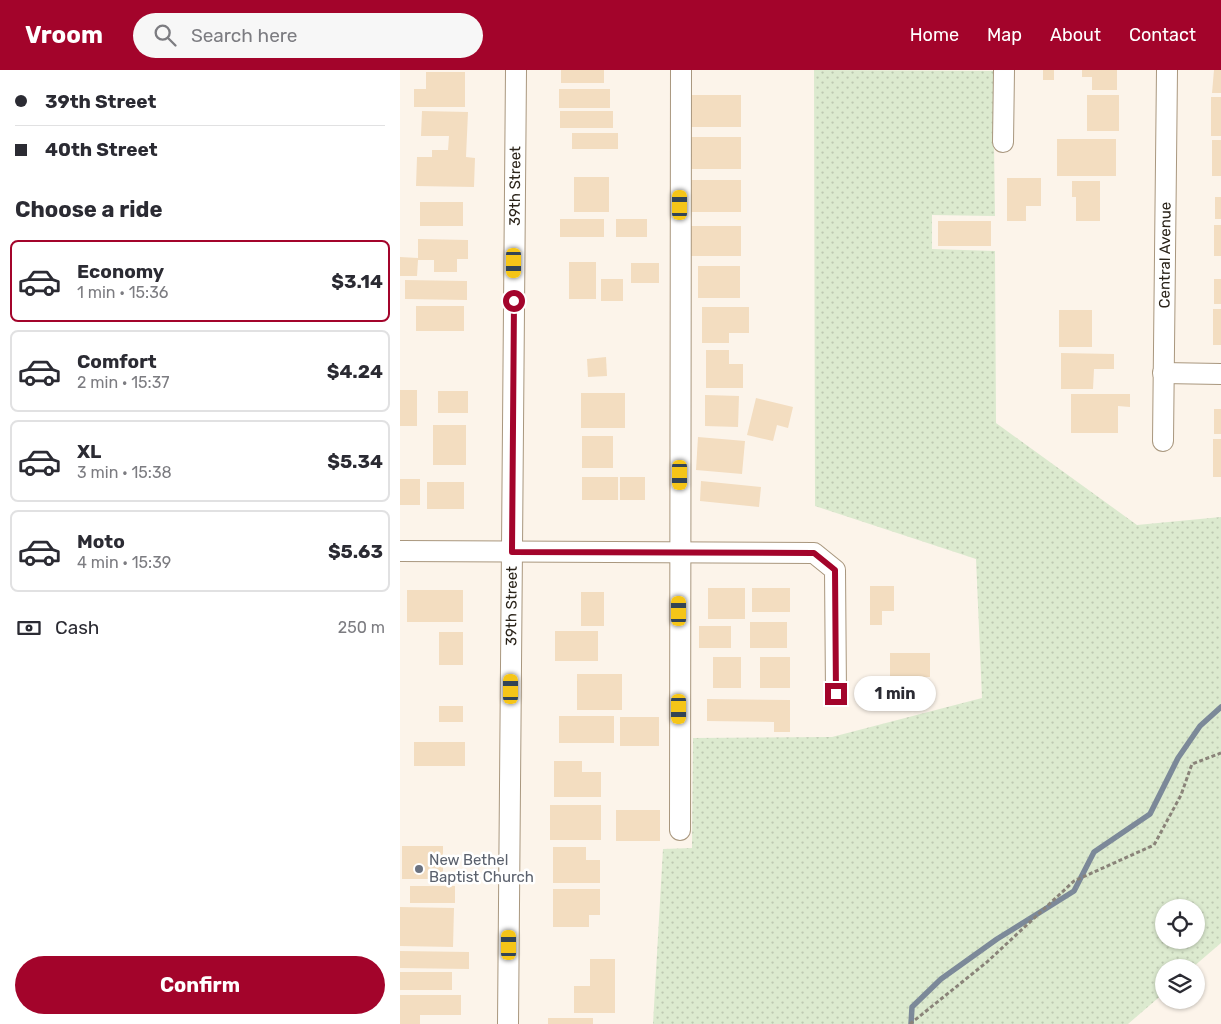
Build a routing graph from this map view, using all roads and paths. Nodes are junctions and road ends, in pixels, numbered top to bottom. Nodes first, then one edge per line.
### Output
1 (516, 70) edge
2 (681, 70) edge
3 (1004, 70) edge
4 (1167, 70) edge
5 (1003, 142) dead end
6 (1163, 373) junction
7 (1221, 374) edge
8 (1163, 441) dead end
9 (400, 551) edge
10 (512, 552) junction
11 (680, 552) junction
12 (836, 694) dead end
13 (1221, 753) edge
14 (680, 830) dead end
15 (508, 1024) edge
16 (910, 1024) edge

1 - 10 street, 39th Street
2 - 11 street
3 - 5 street
4 - 6 street, Central Avenue
6 - 7 street
6 - 8 street, Central Avenue
9 - 10 street
10 - 11 street
10 - 15 street, 39th Street
11 - 12 street
11 - 14 street
13 - 16 path

